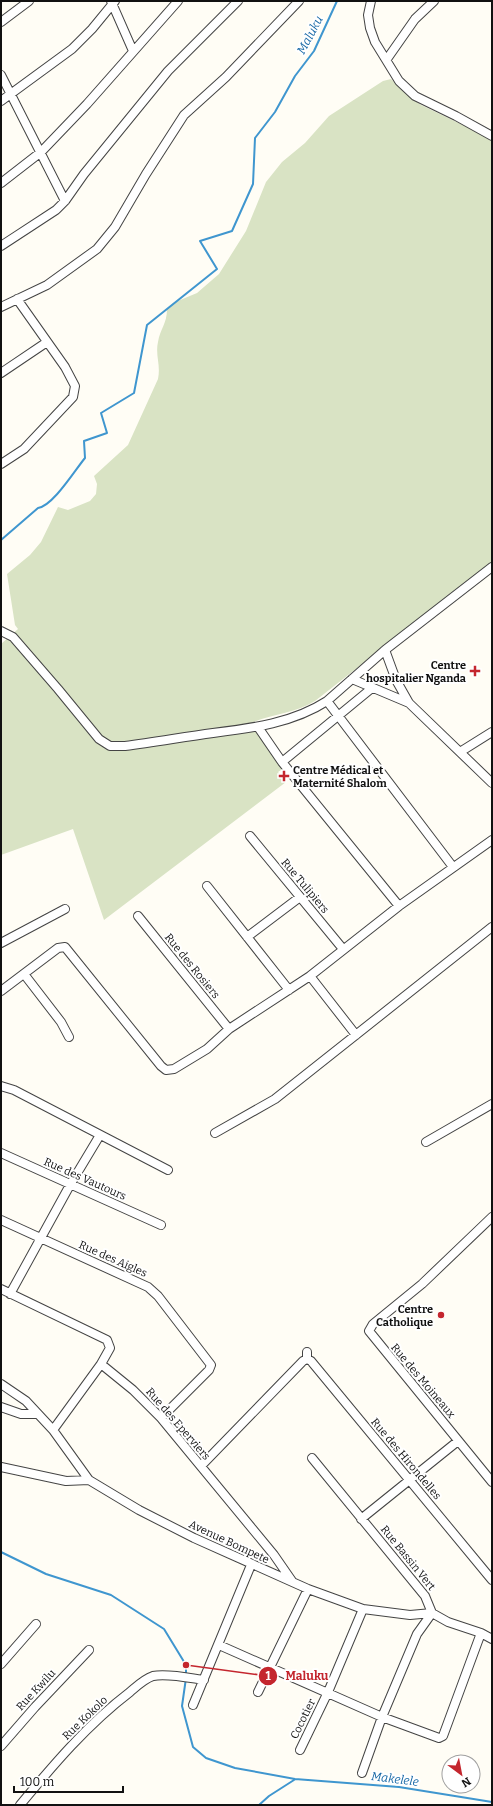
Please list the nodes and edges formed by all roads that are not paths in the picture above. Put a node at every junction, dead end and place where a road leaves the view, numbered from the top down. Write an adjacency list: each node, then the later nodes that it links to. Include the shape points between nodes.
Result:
1 (28, 1): 8 (street)
2 (178, 1): 9 (street)
3 (238, 1): 17 (street, via 168,70)
4 (299, 1): 19 (street, via 226,77 184,115 115,227 97,249 47,284)
5 (371, 1): 10 (street, via 368,15 370,28 375,42)
6 (434, 1): 10 (street, via 415,19)
7 (112, 2): 9 (street); 12 (street, via 92,29 72,49)
8 (1, 22)
9 (133, 51): 15 (street)
10 (387, 59): 14 (street, via 399,81 415,96)
11 (1, 75): 12 (street)
12 (11, 94): 13 (street); 15 (street)
13 (1, 102)
14 (492, 136)
15 (42, 152): 16 (street); 17 (street)
16 (1, 183)
17 (65, 201): 18 (street, via 56,210)
18 (1, 246)
19 (17, 299): 20 (street); 21 (street)
20 (1, 307)
21 (48, 342): 22 (street); 23 (street, via 75,386 73,397 24,449)
22 (1, 374)
23 (1, 464)
24 (492, 567): 26 (street)
25 (1, 631): 32 (street, via 13,637 99,739 110,746)
26 (385, 650): 27 (street); 30 (street, via 396,680)
27 (352, 679): 28 (street); 29 (street)
28 (372, 688): 30 (street); 31 (street)
29 (327, 701): 31 (street); 32 (street, via 296,717)
30 (409, 703): 34 (street)
31 (339, 715): 35 (street); 39 (street)
32 (258, 727): 35 (street)
33 (492, 732): 34 (street)
34 (460, 752): 36 (street)
35 (282, 762): 42 (street)
36 (492, 783)
37 (250, 836): 41 (street, Rue Tulipiers)
38 (492, 840): 39 (street)
39 (453, 867): 42 (street)
40 (207, 886): 46 (street)
41 (300, 897): 46 (street); 48 (street, Rue Tulipiers)
42 (399, 906): 48 (street)
43 (65, 908): 47 (street)
44 (138, 916): 53 (street, Rue des Rosiers)
45 (492, 927): 54 (street)
46 (247, 937): 51 (street)
47 (1, 943)
48 (343, 949): 50 (street)
49 (24, 974): 52 (street); 53 (street, via 58,948 65,948 166,1070 174,1069 207,1049); 55 (street, via 61,1022)
50 (310, 976): 51 (street); 54 (street)
51 (289, 990): 53 (street)
52 (1, 991)
53 (229, 1029)
54 (356, 1036): 58 (street, via 275,1099)
55 (69, 1037)
56 (1, 1086): 59 (street, via 14,1090)
57 (492, 1104): 60 (street)
58 (215, 1133)
59 (100, 1135): 62 (street); 63 (street)
60 (426, 1142)
61 (1, 1152): 63 (street, Rue des Vautours)
62 (168, 1170)
63 (70, 1185): 66 (street, Rue des Vautours); 67 (street)
64 (492, 1217): 76 (street, Rue des Moineaux, via 422,1284 373,1324 369,1331)
65 (1, 1220): 67 (street, Rue des Aigles)
66 (161, 1225)
67 (40, 1239): 69 (street); 74 (street, Rue des Aigles, via 153,1290 210,1363 209,1370)
68 (1, 1289): 69 (street)
69 (10, 1294): 70 (street, via 107,1340 110,1348)
70 (100, 1364): 74 (street, Rue des Eperviers, via 133,1390); 75 (street)
71 (1, 1384): 73 (street, Avenue Bompete, via 21,1396)
72 (1, 1408): 73 (street, via 21,1414)
73 (38, 1414): 75 (street, Avenue Bompete)
74 (161, 1418): 78 (street, Rue des Eperviers)
75 (53, 1430): 80 (street, Avenue Bompete)
76 (458, 1441): 81 (street); 82 (street, Rue des Moineaux)
77 (312, 1458): 83 (street, Rue Bassin Vert)
78 (201, 1466): 81 (street, Rue des Hirondelles, via 307,1356); 86 (street, Rue des Eperviers, via 274,1555)
79 (1, 1467): 80 (street, via 66,1481)
80 (89, 1480): 84 (street, Avenue Bompete, via 139,1510)
81 (409, 1480): 83 (street); 85 (street, Rue des Hirondelles)
82 (492, 1482)
83 (361, 1519): 89 (street, Rue Bassin Vert, via 425,1596)
84 (251, 1565): 86 (street, Avenue Bompete); 93 (street)
85 (492, 1580)
86 (292, 1581): 87 (street, Avenue Bompete)
87 (308, 1589): 88 (street, Avenue Bompete); 96 (street)
88 (363, 1609): 89 (street, Avenue Bompete, via 410,1616); 99 (street, Cocotier)
89 (432, 1613): 91 (street, via 448,1622); 101 (street, via 417,1634)
90 (36, 1624): 95 (street)
91 (481, 1633): 92 (street); 101 (street, via 443,1736 436,1738)
92 (492, 1639)
93 (219, 1645): 96 (street); 97 (street)
94 (89, 1650): 102 (street, Rue Kwilu)
95 (1, 1664)
96 (272, 1667): 98 (street); 99 (street)
97 (204, 1680): 100 (street); 105 (street, Rue Kokolo, via 154,1676 145,1680 100,1716 51,1767)
98 (258, 1692)
99 (328, 1692): 101 (street); 103 (street, Cocotier)
100 (193, 1705)
101 (382, 1717): 104 (street)
102 (1, 1746)
103 (300, 1750)
104 (362, 1773)
105 (20, 1805)

